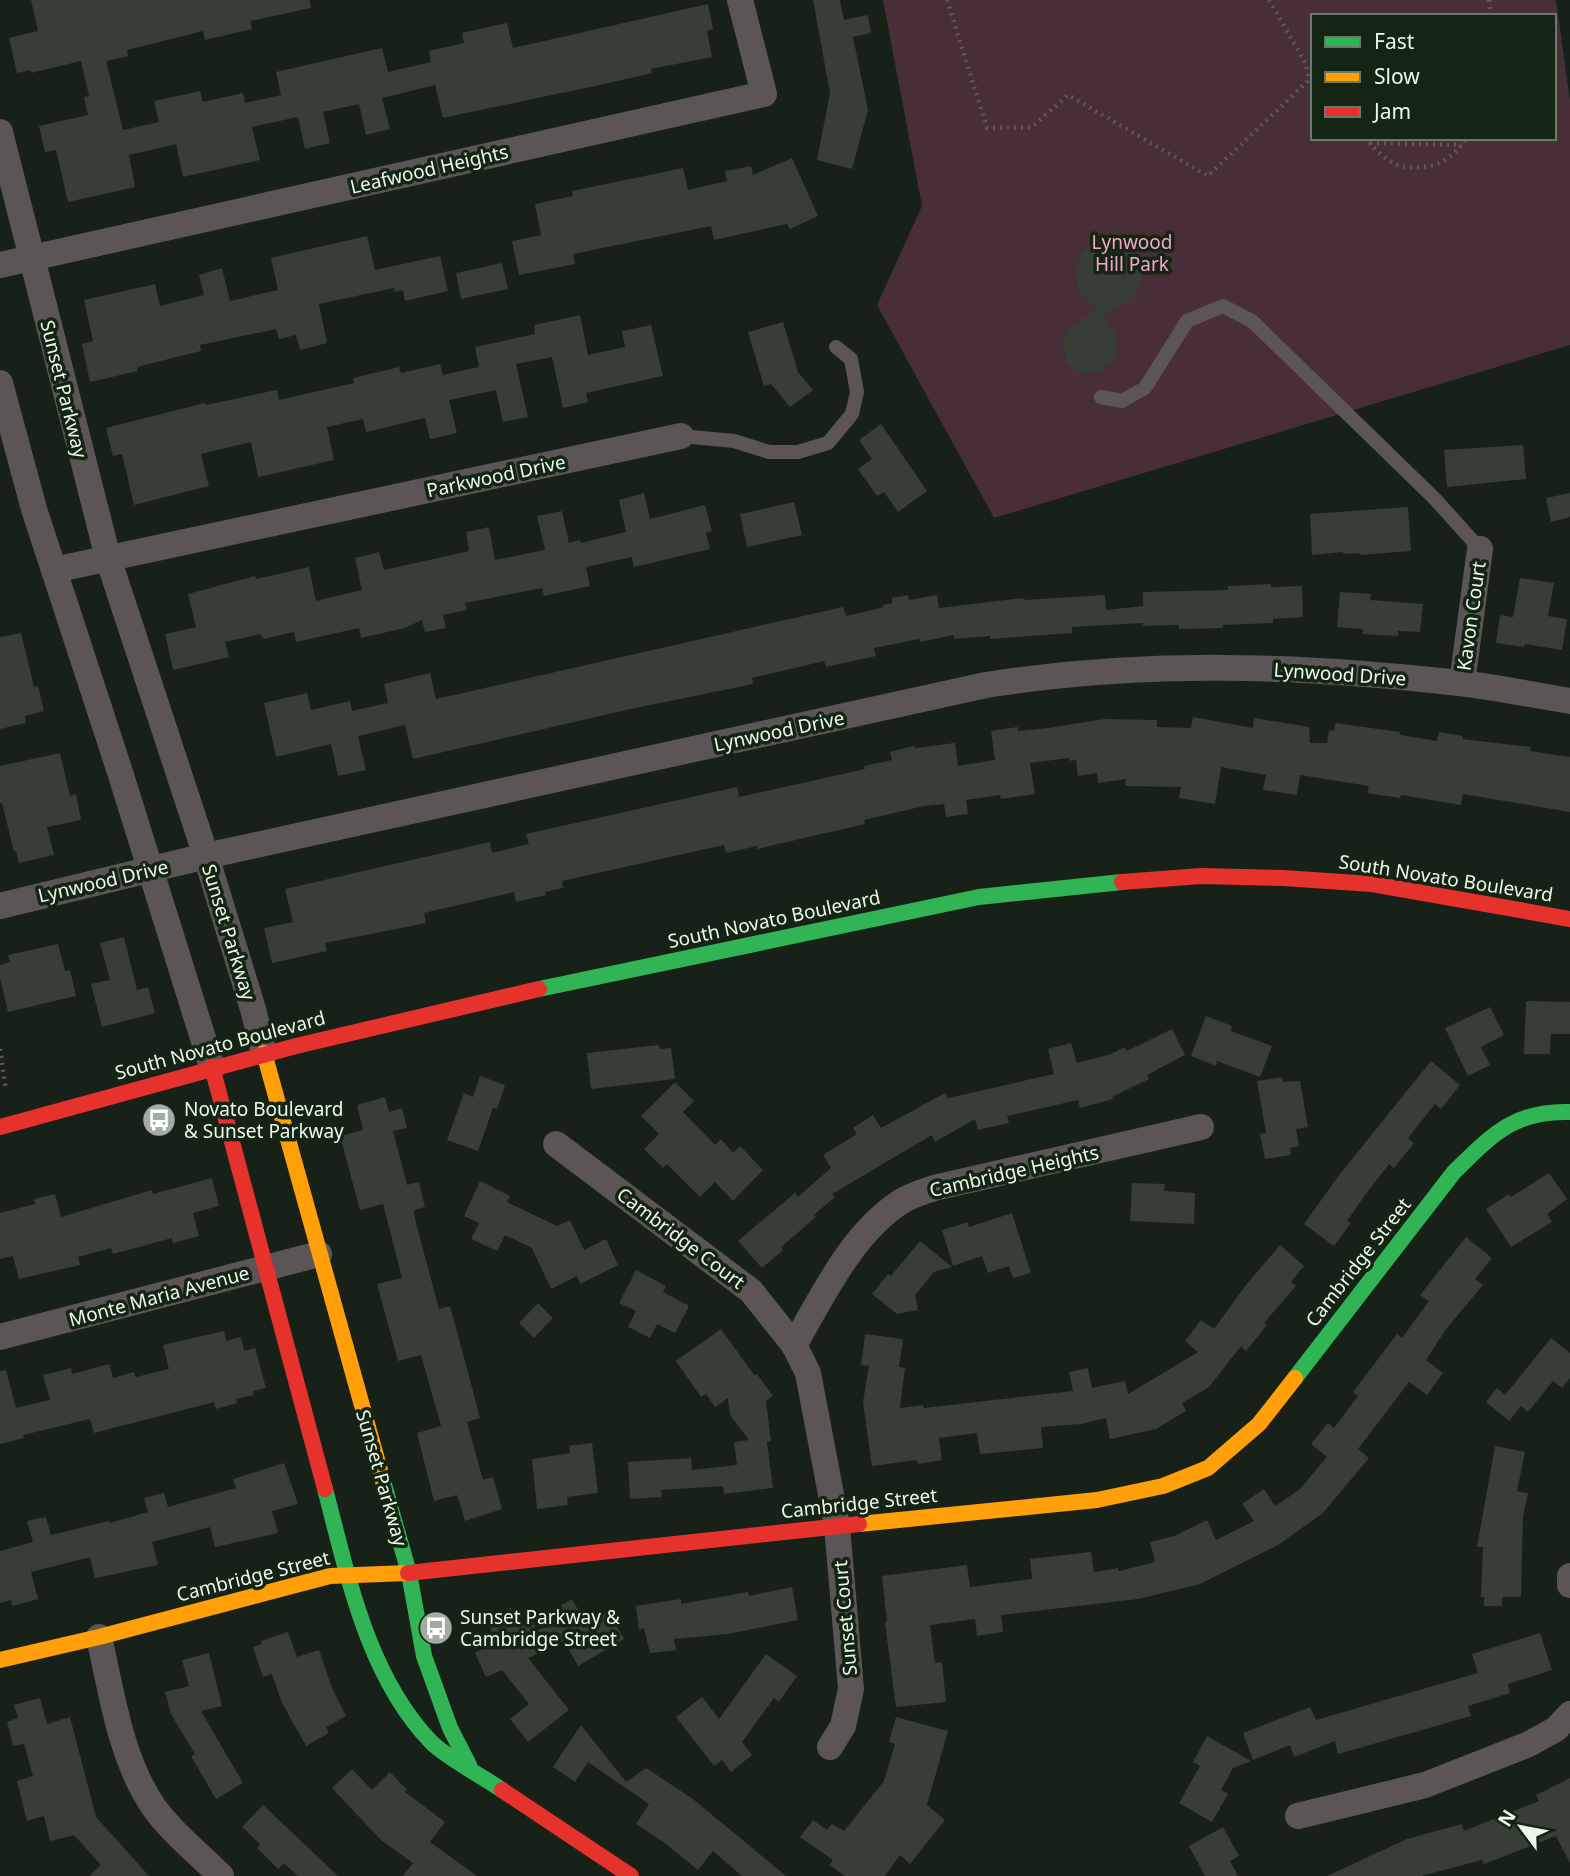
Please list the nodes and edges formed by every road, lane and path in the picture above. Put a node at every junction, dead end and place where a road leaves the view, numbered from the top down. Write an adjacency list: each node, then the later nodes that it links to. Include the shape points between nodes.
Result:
1 (740, 0): 11 (street, Leafwood Heights, via 764,94)
2 (947, 0): 4 (path, via 987,128 1032,127 1068,95 1208,176)
3 (1269, 0): 4 (path, via 1306,64)
4 (1309, 80): 5 (path)
5 (1311, 83)
6 (0, 132): 11 (street, Sunset Parkway)
7 (1366, 140): 9 (path)
8 (1466, 140): 10 (path)
9 (1369, 143): 10 (path); 10 (path, via 1400,166 1423,167 1443,163)
10 (1462, 145)
11 (31, 258): 12 (street, Leafwood Heights); 18 (street, Sunset Parkway)
12 (0, 265)
13 (836, 347): 16 (lane, Parkwood Drive, via 851,359 857,392 852,414 828,443 798,452 769,452 734,441)
14 (0, 383): 19 (street, Sunset Parkway)
15 (1101, 397): 17 (lane, via 1122,401 1145,388 1187,321 1223,306 1252,321 1435,499)
16 (681, 436): 18 (street, Parkwood Drive)
17 (1480, 549): 20 (street, Kavon Court)
18 (107, 558): 19 (street, Parkwood Drive); 22 (street, Sunset Parkway)
19 (54, 570): 23 (street, Sunset Parkway)
20 (1462, 683): 21 (street, Lynwood Drive); 22 (street, Lynwood Drive, via 1308,669 1209,667 1056,674 986,685)
21 (1570, 702)
22 (206, 856): 23 (street, Lynwood Drive); 27 (street, Sunset Parkway)
23 (151, 870): 24 (street, Lynwood Drive); 28 (street, Sunset Parkway)
24 (0, 906)
25 (1570, 919): 27 (main road, South Novato Boulevard, via 1372,884 1201,876 1091,884 979,897 557,985)
26 (0, 1049): 29 (path)
27 (264, 1054): 28 (main road, South Novato Boulevard); 34 (main road, Sunset Parkway)
28 (212, 1067): 31 (main road, South Novato Boulevard); 35 (main road, Sunset Parkway)
29 (6, 1090)
30 (1570, 1112): 38 (main road, Cambridge Street, via 1524,1116 1491,1137 1454,1172 1259,1424 1208,1468 1163,1486 1097,1500)
31 (0, 1127)
32 (1201, 1127): 37 (street, Cambridge Heights, via 934,1188 900,1202 868,1229 846,1258)
33 (556, 1144): 37 (street, Cambridge Court, via 751,1292)
34 (319, 1254): 35 (street, Monte Maria Avenue); 39 (main road, Sunset Parkway)
35 (267, 1268): 36 (street, Monte Maria Avenue); 40 (main road, Sunset Parkway)
36 (0, 1338)
37 (794, 1345): 38 (street, via 808,1373)
38 (837, 1526): 39 (main road, Cambridge Street); 46 (street, Sunset Court, via 851,1689 843,1726)
39 (409, 1573): 40 (main road, Cambridge Street); 47 (main road, Sunset Parkway, via 424,1657)
40 (348, 1575): 43 (main road, Cambridge Street); 47 (main road, Sunset Parkway, via 367,1633 399,1703 433,1744)
41 (1570, 1576): 42 (street)
42 (1570, 1585)
43 (99, 1637): 44 (main road, Cambridge Street); 49 (street, via 126,1752 153,1806)
44 (0, 1660)
45 (1570, 1714): 48 (street, via 1556,1729 1530,1744 1425,1785)
46 (830, 1747)
47 (471, 1770): 50 (main road, Sunset Parkway)
48 (1298, 1816)
49 (221, 1876)
50 (631, 1876)

